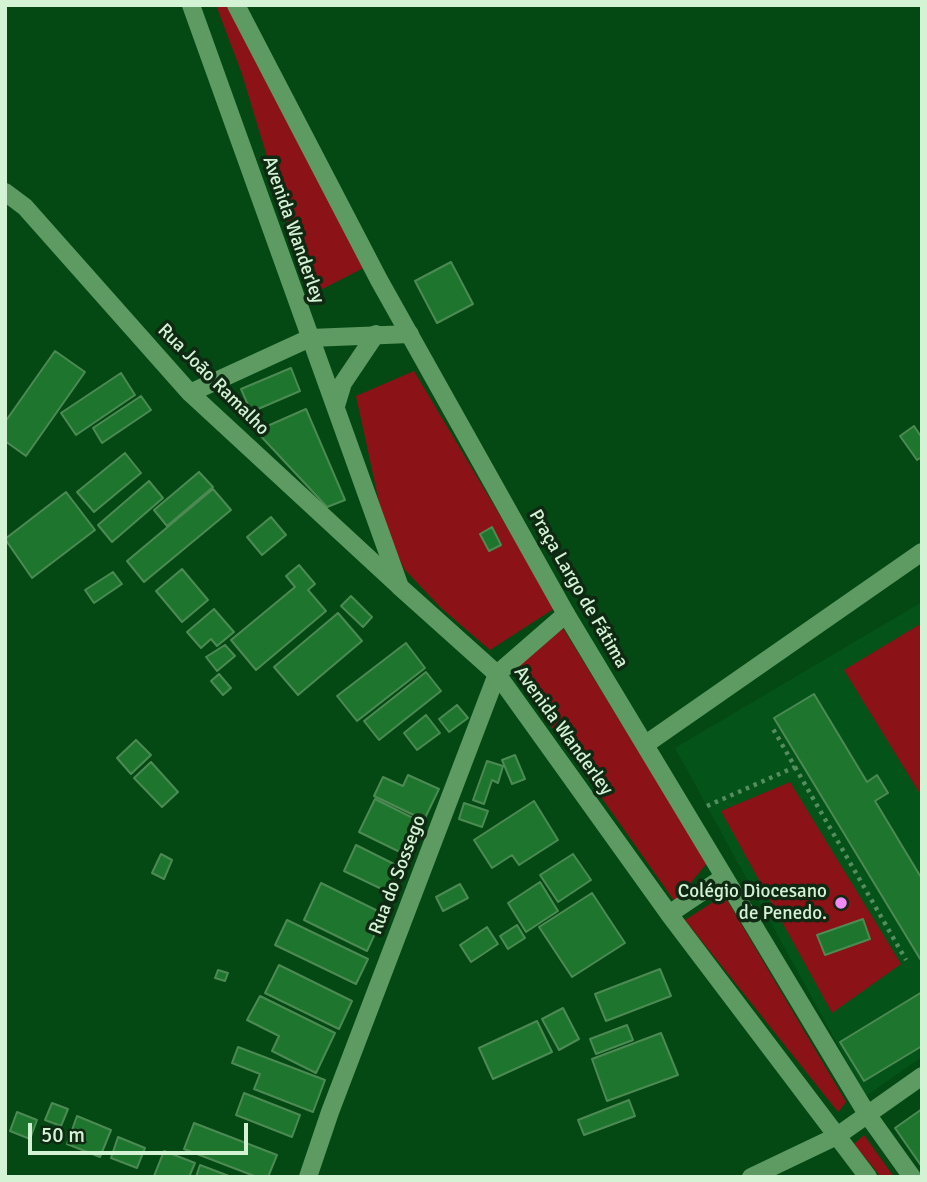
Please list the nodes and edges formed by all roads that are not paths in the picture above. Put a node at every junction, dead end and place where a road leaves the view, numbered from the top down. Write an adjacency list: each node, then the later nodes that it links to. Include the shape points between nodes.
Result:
1 (191, 5): 6 (main road, Avenida Wanderley)
2 (236, 5): 5 (main road, Praça Largo de Fátima)
3 (5, 192): 7 (main road, Rua João Ramalho, via 24,207)
4 (376, 334): 5 (main road); 6 (main road); 8 (main road, via 343,383)
5 (410, 334): 11 (main road, Praça Largo de Fátima)
6 (310, 338): 7 (main road); 8 (main road, Avenida Wanderley)
7 (190, 393): 10 (main road, Rua João Ramalho)
8 (336, 406): 10 (main road, Avenida Wanderley)
9 (922, 552): 13 (main road)
10 (400, 587): 12 (main road, Avenida Wanderley)
11 (566, 614): 12 (main road, Rua do Sossego); 13 (main road, Praça Largo de Fátima)
12 (497, 674): 15 (main road, Avenida Wanderley); 19 (main road, Rua do Sossego)
13 (646, 744): 14 (main road, Praça Largo de Fátima)
14 (724, 877): 15 (main road); 17 (main road, Praça Largo de Fátima)
15 (669, 914): 18 (main road, Avenida Wanderley)
16 (922, 1076): 17 (main road)
17 (867, 1114): 18 (main road); 22 (main road, Praça Largo de Fátima)
18 (837, 1136): 20 (main road); 21 (main road, Avenida Wanderley)
19 (308, 1177)
20 (751, 1177)
21 (868, 1177)
22 (912, 1177)

